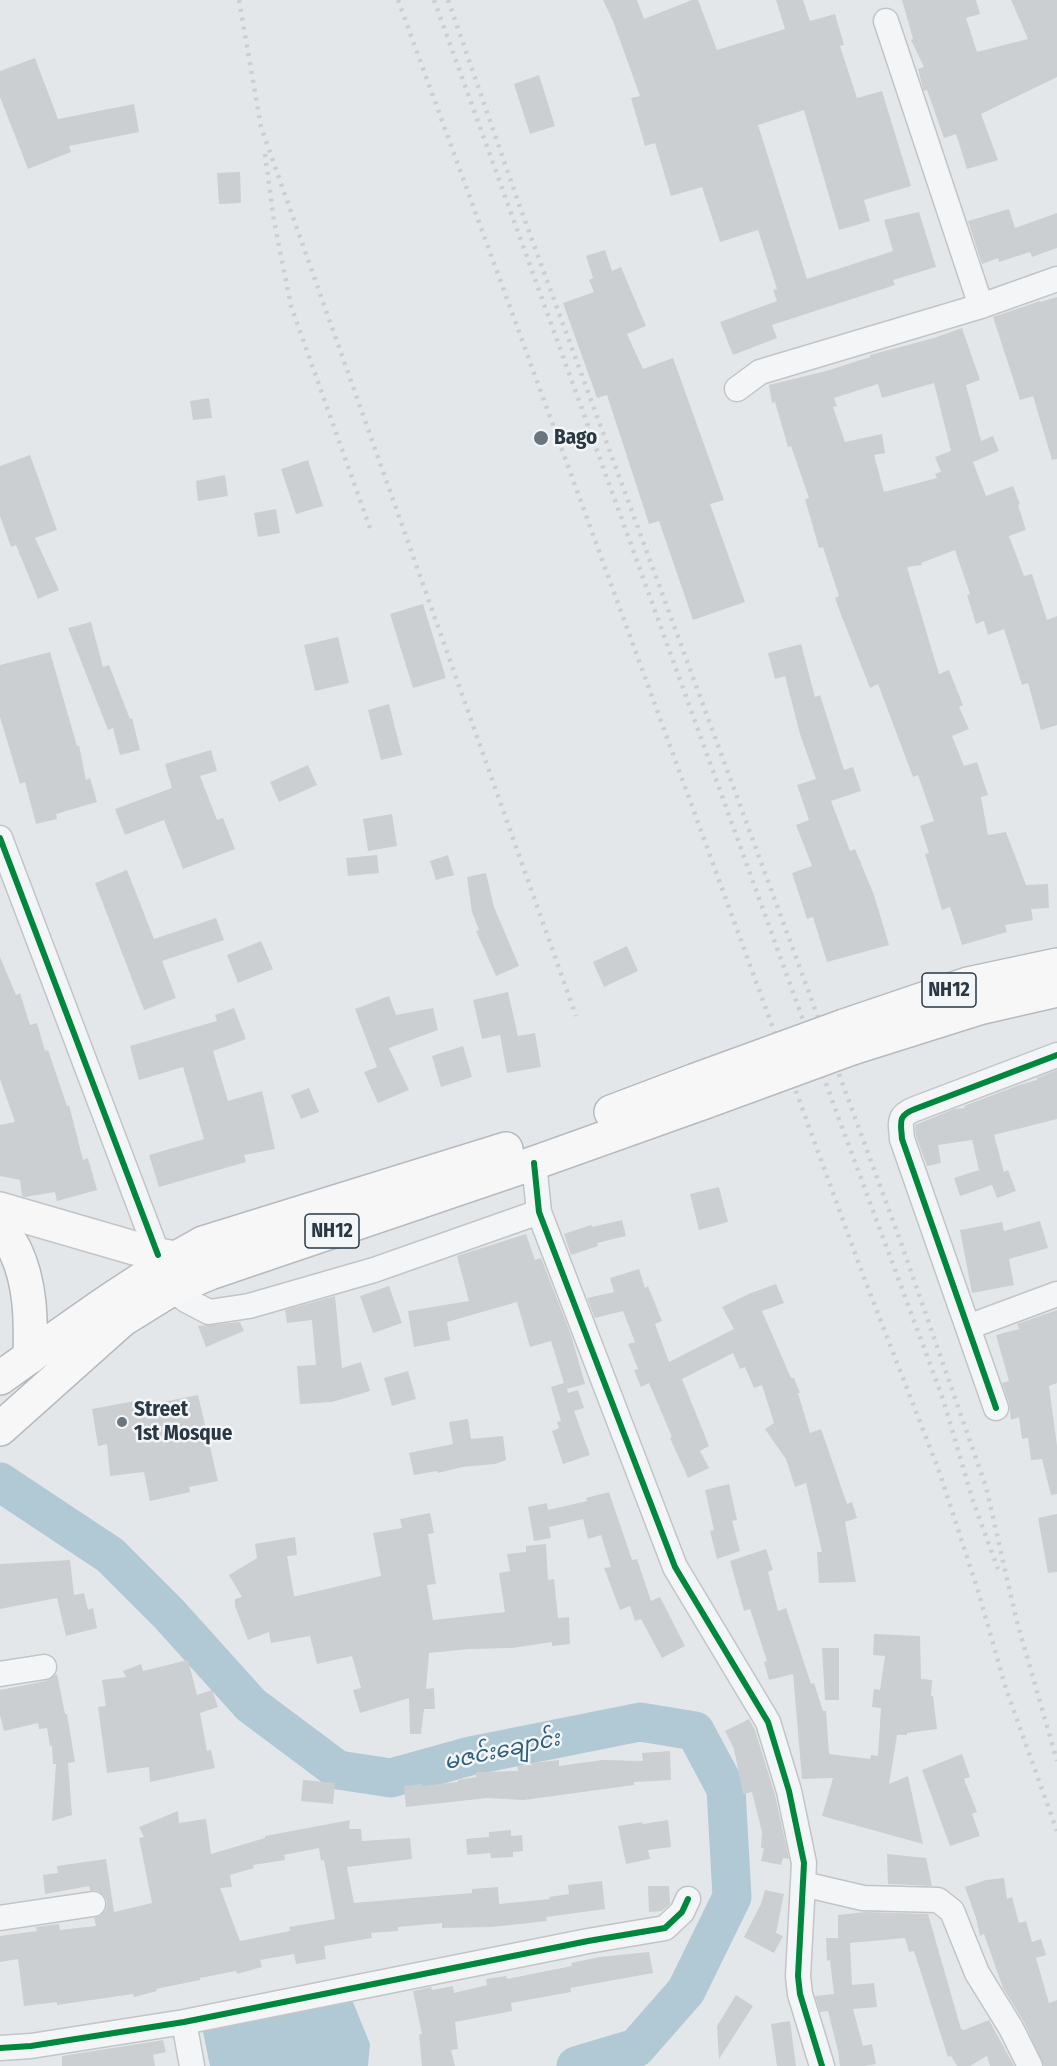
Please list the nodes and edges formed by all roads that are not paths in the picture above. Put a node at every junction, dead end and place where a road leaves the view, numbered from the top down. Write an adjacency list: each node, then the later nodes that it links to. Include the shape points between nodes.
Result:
1 (886, 21): 3 (street)
2 (1057, 279): 3 (street)
3 (981, 306): 4 (street, via 760,372)
4 (737, 389)
5 (0, 838): 15 (street)
6 (1057, 965): 8 (main road, NH12, via 968,984)
7 (1057, 990): 8 (main road, NH12)
8 (848, 1037): 10 (main road, NH12, bridge)
9 (1057, 1055): 17 (street, via 905,1113 900,1120 902,1139)
10 (698, 1092): 11 (main road, NH12); 15 (main road, NH12, via 203,1243)
11 (534, 1163): 13 (street); 15 (main road, NH12, via 210,1273)
12 (0, 1209): 15 (main road)
13 (539, 1212): 15 (street, via 374,1270 249,1306 209,1312 186,1300); 24 (street, via 675,1566 768,1722 789,1791 804,1863)
14 (0, 1226): 18 (main road, via 16,1251 27,1284)
15 (164, 1269): 18 (main road, NH12, via 108,1300); 21 (main road, NH12, via 122,1320)
16 (1057, 1294): 17 (street)
17 (968, 1327): 20 (street)
18 (30, 1357): 19 (main road, NH12)
19 (0, 1378)
20 (996, 1408)
21 (0, 1429)
22 (44, 1667): 23 (street)
23 (0, 1674)
24 (803, 1884): 32 (street, via 798,1976); 33 (street, via 863,1898 938,1900 952,1911 977,1973)
25 (688, 1899): 28 (street, via 682,1912 665,1928)
26 (93, 1904): 27 (street)
27 (0, 1918)
28 (184, 2022): 30 (street); 31 (street)
29 (0, 2048): 30 (street)
30 (32, 2056)
31 (192, 2066)
32 (822, 2066)
33 (1030, 2066)

